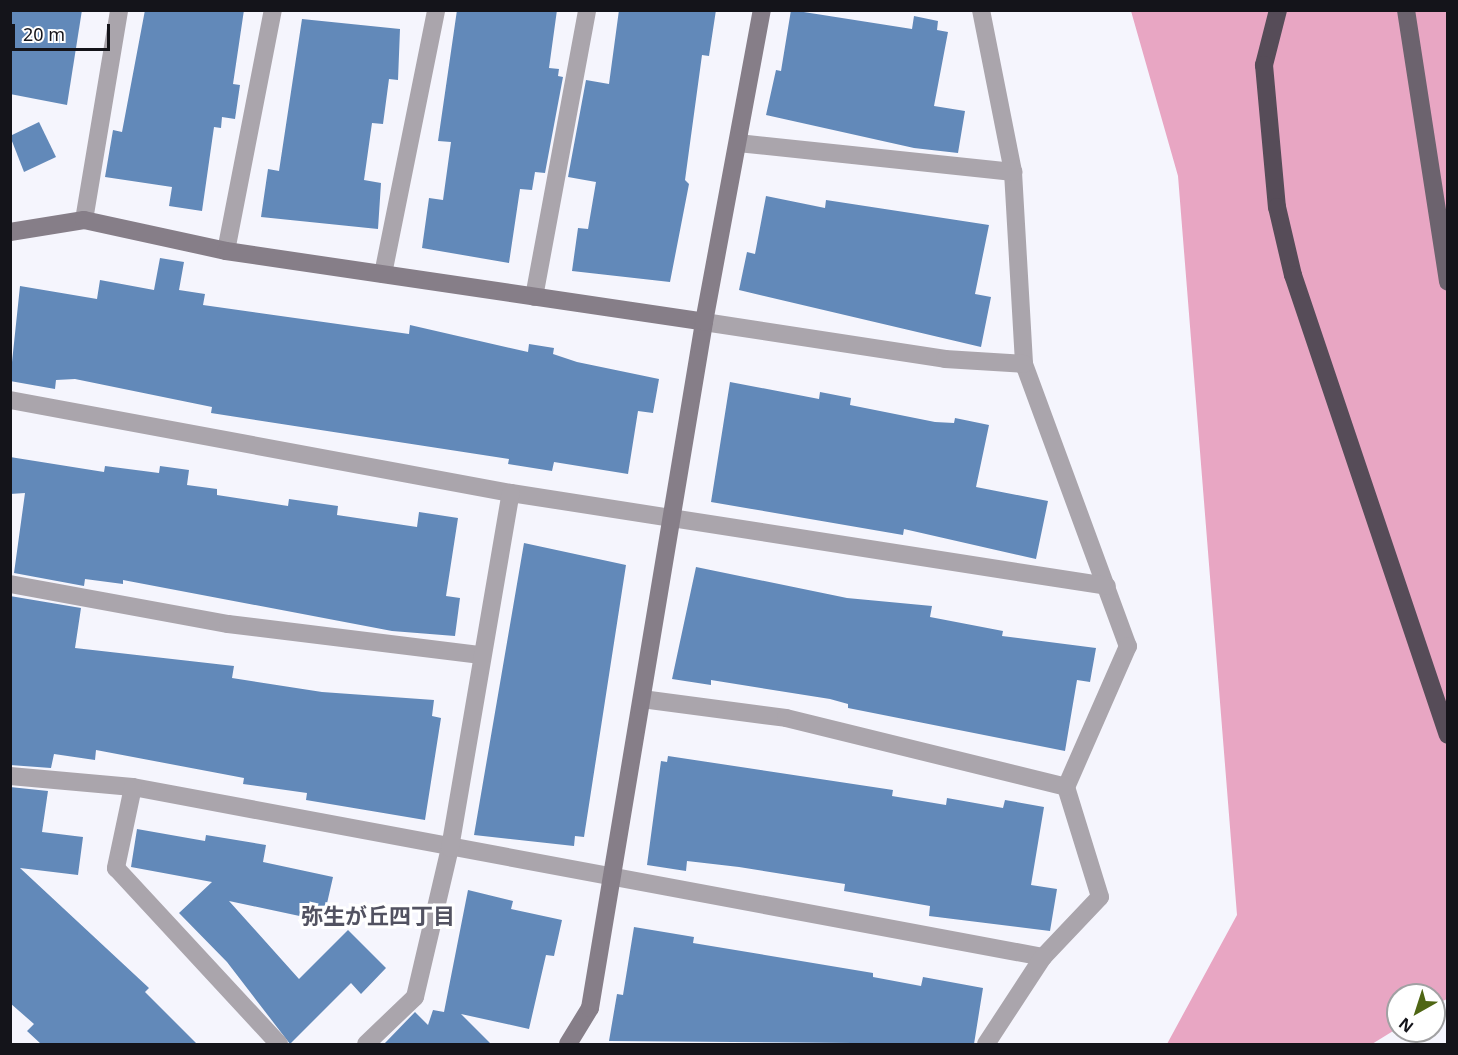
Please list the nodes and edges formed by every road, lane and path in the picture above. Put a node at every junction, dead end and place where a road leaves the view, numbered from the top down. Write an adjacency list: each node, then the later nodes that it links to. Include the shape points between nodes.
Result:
1 (119, 10): 11 (street)
2 (273, 10): 13 (street)
3 (435, 10): 14 (street)
4 (588, 10): 16 (street)
5 (762, 10): 9 (street)
6 (981, 10): 10 (street)
7 (1278, 10): 26 (highway, via 1264,65 1282,230 1293,275)
8 (1406, 10): 15 (main road, via 1412,70)
9 (738, 142): 10 (street); 17 (street)
10 (1013, 172): 18 (street)
11 (84, 220): 12 (street); 13 (street)
12 (10, 232)
13 (226, 251): 14 (street)
14 (383, 274): 16 (street)
15 (1448, 282)
16 (534, 297): 17 (street)
17 (704, 322): 18 (street, via 945,359); 21 (street)
18 (1024, 364): 23 (street)
19 (10, 400): 20 (street)
20 (512, 493): 21 (street); 24 (street)
21 (673, 518): 23 (street); 25 (street)
22 (10, 584): 24 (street, via 228,624)
23 (1107, 586): 29 (street, via 1128,646)
24 (481, 655): 30 (street)
25 (642, 699): 29 (street, via 786,718); 31 (street)
26 (1448, 735)
27 (10, 776): 28 (street)
28 (133, 787): 30 (street); 33 (street, via 116,868)
29 (1066, 787): 32 (street, via 1100,897)
30 (450, 848): 31 (street); 34 (street, via 416,997)
31 (614, 879): 32 (street); 35 (street, via 590,1008)
32 (1042, 957): 36 (street)
33 (279, 1044)
34 (366, 1044)
35 (568, 1044)
36 (986, 1044)

